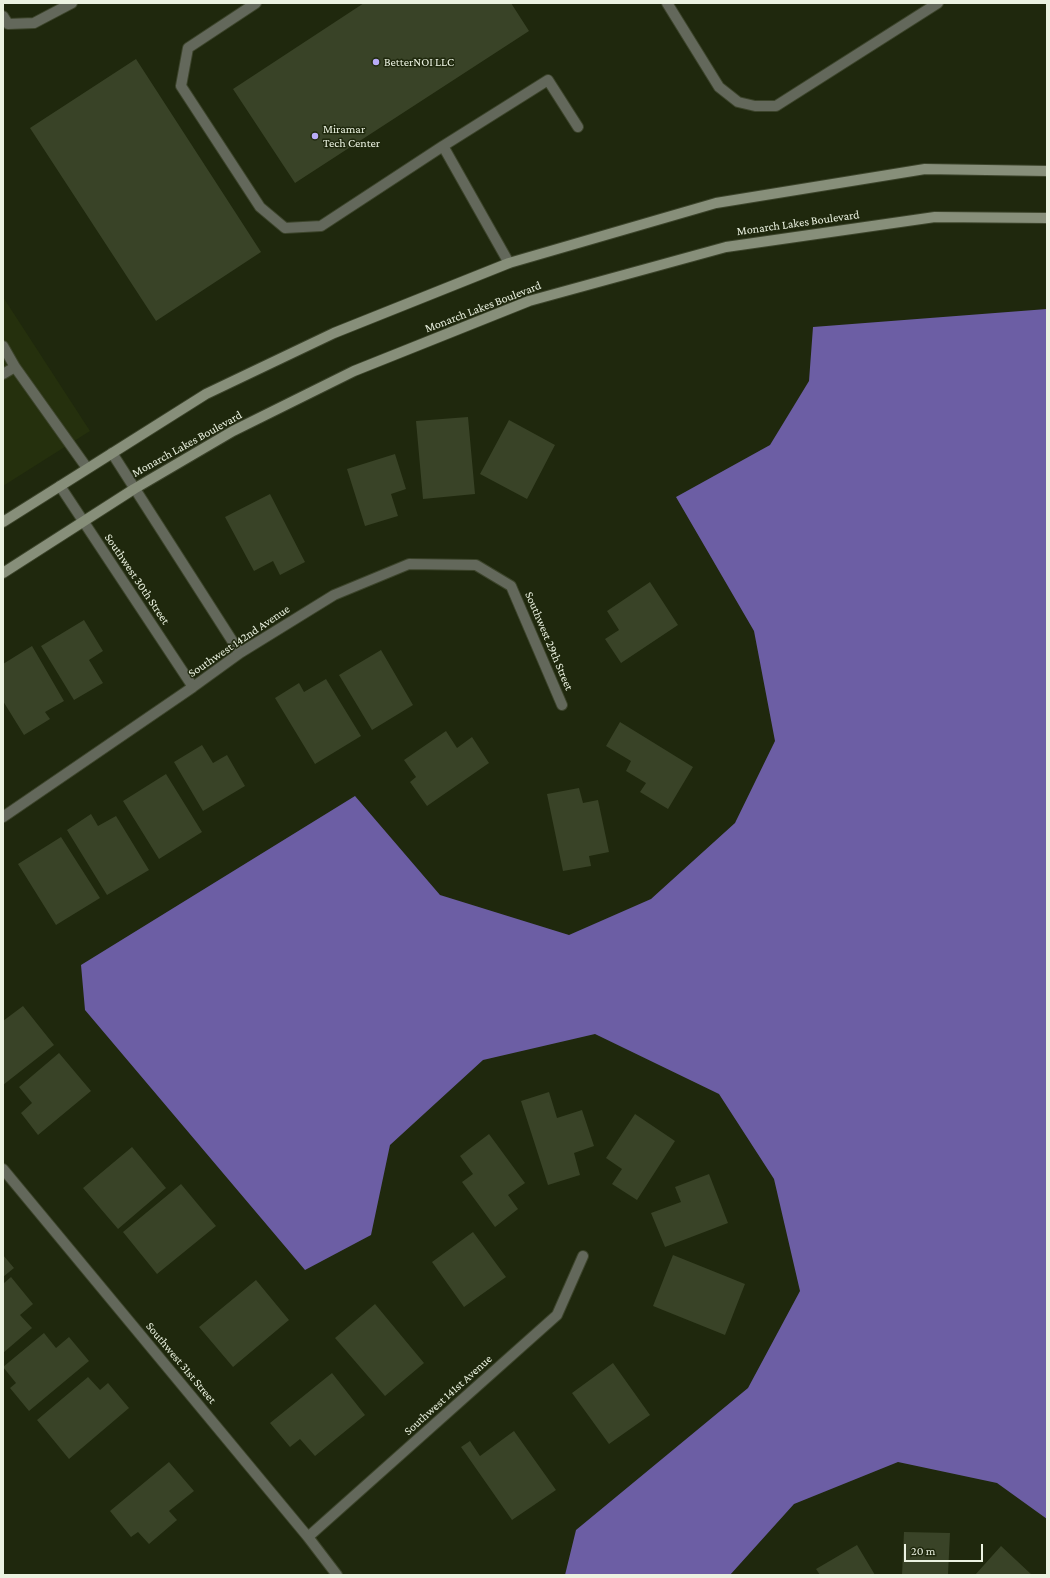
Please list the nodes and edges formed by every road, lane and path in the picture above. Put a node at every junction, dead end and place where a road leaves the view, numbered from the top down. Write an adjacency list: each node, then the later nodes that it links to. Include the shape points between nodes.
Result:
1 (72, 3): 5 (street, via 34,23 8,24)
2 (256, 3): 7 (street, via 188,48 181,86 260,207 284,228 321,226)
3 (667, 3): 4 (street, via 719,87 738,102 755,106 776,106)
4 (938, 3)
5 (3, 16)
6 (578, 127): 7 (street, via 548,80)
7 (443, 146): 10 (street)
8 (1047, 171): 10 (street, via 925,169 716,203)
9 (1047, 218): 17 (street, Monarch Lakes Boulevard, via 935,217 726,247 529,302 354,371 233,432)
10 (509, 263): 14 (street, via 334,333 206,394)
11 (3, 346): 12 (street)
12 (15, 367): 13 (street); 15 (street)
13 (3, 374)
14 (112, 454): 15 (street); 17 (street)
15 (88, 468): 16 (street)
16 (60, 486): 18 (street, Southwest 30th Street); 19 (street)
17 (134, 489): 18 (street, Monarch Lakes Boulevard); 22 (street)
18 (83, 520): 20 (street, Monarch Lakes Boulevard); 23 (street, Southwest 30th Street)
19 (3, 522)
20 (3, 573)
21 (512, 586): 22 (street, Southwest 142nd Avenue, via 476,565 408,564 334,595); 24 (street, Southwest 29th Street)
22 (240, 653): 23 (street, Southwest 142nd Avenue)
23 (193, 687): 25 (street, Southwest 142nd Avenue)
24 (562, 705)
25 (3, 817)
26 (3, 1169): 28 (street, Southwest 31st Street)
27 (583, 1256): 28 (street, Southwest 141st Avenue, via 557,1315)
28 (308, 1537): 29 (street, Southwest 31st Street)
29 (337, 1575)

